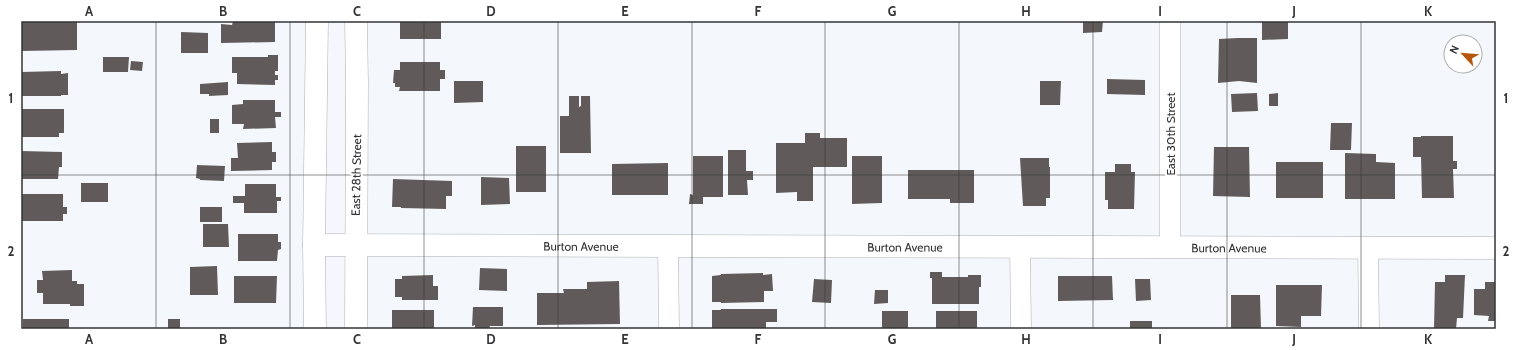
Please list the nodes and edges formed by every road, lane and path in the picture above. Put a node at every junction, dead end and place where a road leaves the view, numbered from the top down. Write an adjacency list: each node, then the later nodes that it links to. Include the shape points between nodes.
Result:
1 (317, 21): 4 (street)
2 (356, 21): 5 (street, East 28th Street)
3 (1170, 21): 7 (street, East 30th Street)
4 (314, 245): 5 (street, Burton Avenue); 11 (street)
5 (355, 245): 6 (street, Burton Avenue); 12 (street, East 28th Street)
6 (668, 246): 8 (street, Burton Avenue); 13 (street)
7 (1170, 246): 8 (street, Burton Avenue); 10 (street, Burton Avenue)
8 (1020, 247): 14 (street)
9 (1496, 247): 10 (street, Burton Avenue)
10 (1368, 248): 15 (street)
11 (315, 329)
12 (356, 329)
13 (669, 329)
14 (1021, 329)
15 (1369, 329)

